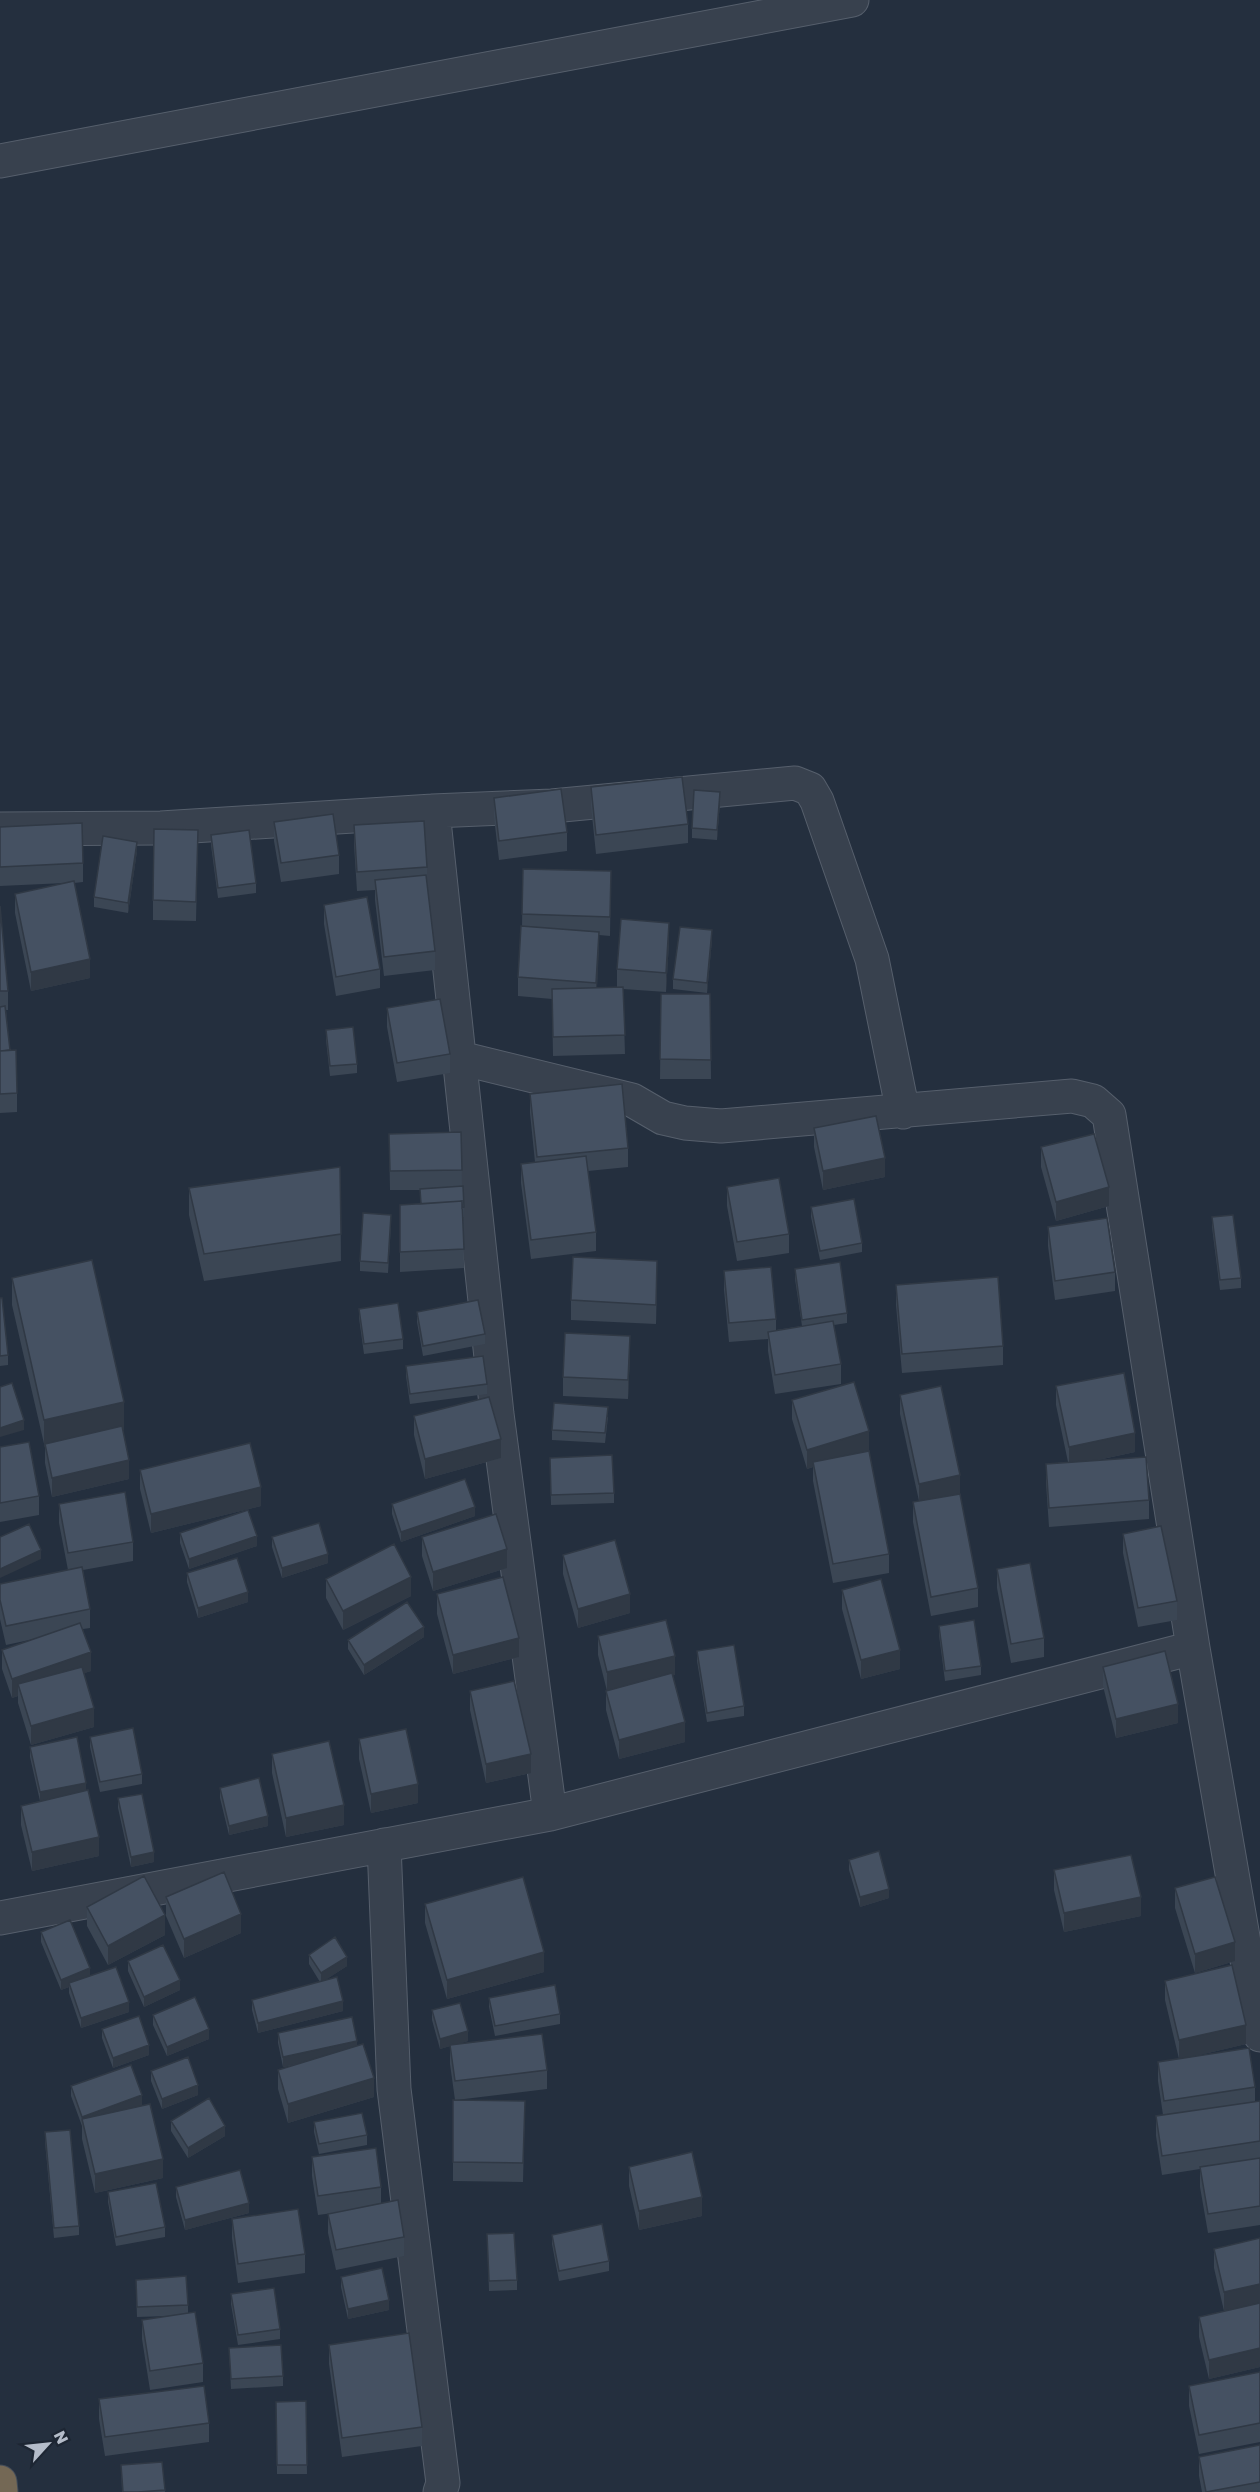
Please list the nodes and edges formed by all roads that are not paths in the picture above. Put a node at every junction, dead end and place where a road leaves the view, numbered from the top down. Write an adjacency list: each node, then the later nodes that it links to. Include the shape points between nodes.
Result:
1 (852, 0): 2 (street)
2 (0, 161)
3 (433, 811): 4 (street, via 161,828); 5 (street); 6 (street, via 552,806 795,783 810,789 872,959)
4 (0, 830)
5 (459, 1058): 6 (street, via 632,1100 663,1118 685,1123 721,1126); 8 (street, via 497,1414)
6 (903, 1112): 7 (street, via 1072,1096 1093,1101 1109,1115)
7 (1193, 1648): 8 (street); 11 (street)
8 (550, 1814): 9 (street)
9 (384, 1845): 10 (street); 15 (street, via 394,2089 443,2483)
10 (0, 1918)
11 (1253, 1952): 12 (street)
12 (1260, 2035)
13 (0, 2482): 14 (highway)
14 (1, 2492)
15 (440, 2492)

